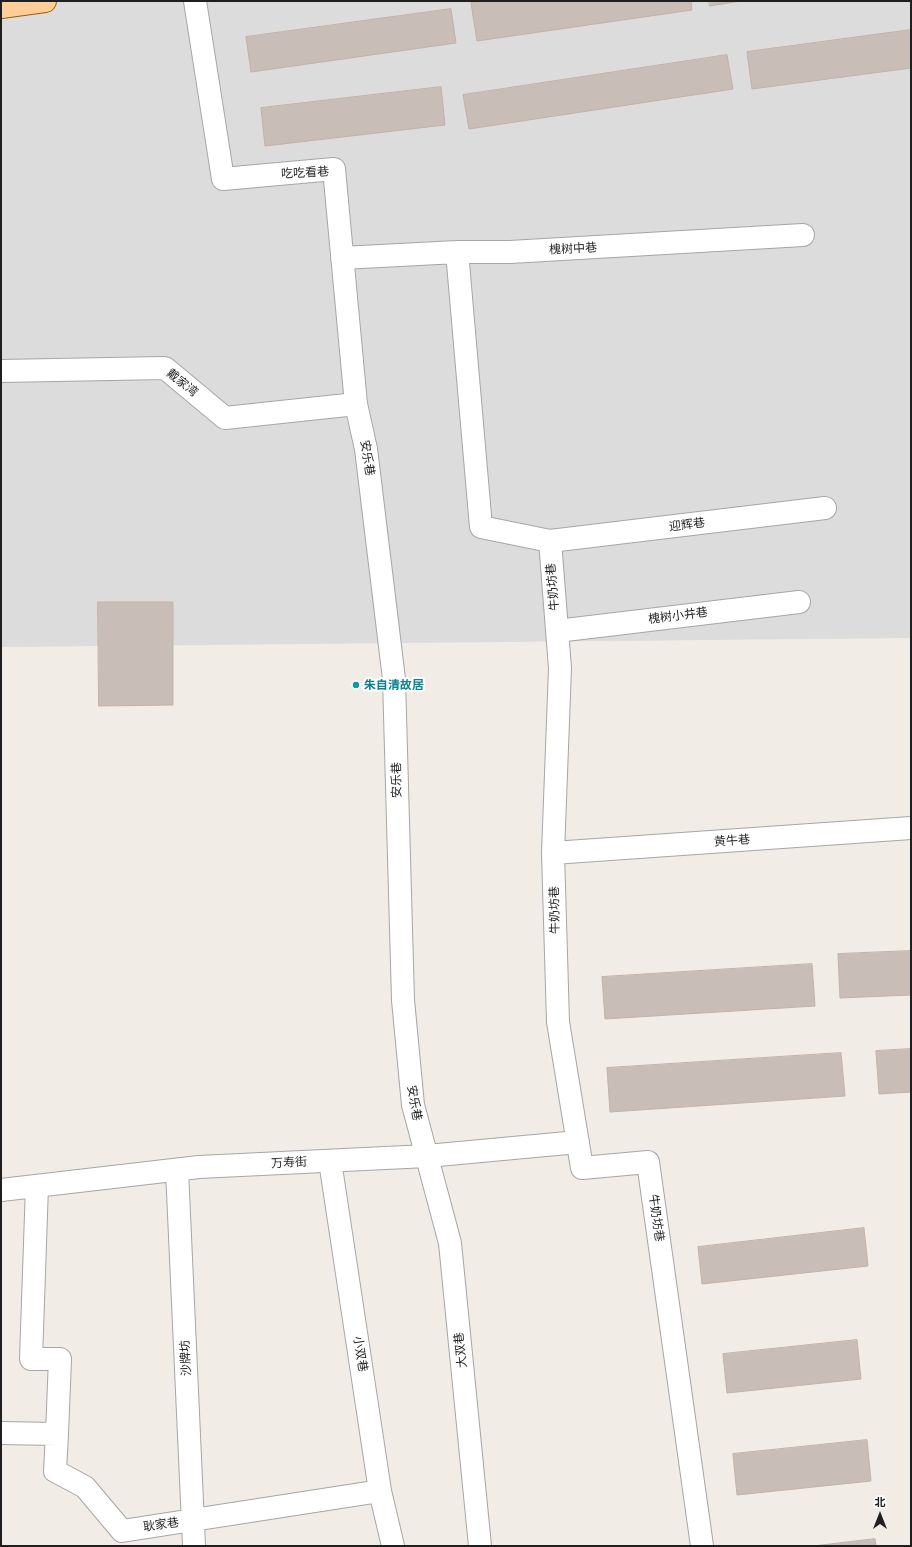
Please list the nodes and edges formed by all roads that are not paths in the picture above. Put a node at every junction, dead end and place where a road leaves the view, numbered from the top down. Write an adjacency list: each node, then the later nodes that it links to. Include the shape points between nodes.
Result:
1 (45, 1): 3 (main road)
2 (195, 1): 6 (lane, 吃吃看巷, via 223,179 334,169)
3 (1, 7)
4 (803, 235): 5 (lane, 槐树中巷, via 510,252)
5 (457, 252): 6 (lane, 槐树中巷); 10 (lane, via 481,526)
6 (342, 258): 8 (lane, 吃吃看巷)
7 (1, 371): 8 (lane, 戴家湾, via 166,368 225,418)
8 (356, 404): 16 (lane, 安乐巷, via 366,449 394,679 402,1000 413,1105)
9 (825, 508): 10 (lane, 迎辉巷)
10 (550, 541): 12 (lane, 牛奶坊巷)
11 (799, 602): 12 (lane, 槐树小井巷)
12 (557, 631): 14 (lane, 牛奶坊巷, via 560,668)
13 (911, 828): 14 (lane, 黄牛巷)
14 (553, 853): 15 (lane, 牛奶坊巷, via 558,1022)
15 (578, 1142): 16 (lane, 万寿街); 28 (lane, 牛奶坊巷, via 582,1168 648,1162)
16 (427, 1156): 17 (lane, 万寿街); 27 (lane, 大双巷, via 450,1243)
17 (330, 1161): 18 (lane, 万寿街); 23 (lane, 小双巷)
18 (177, 1170): 19 (lane, 万寿街); 24 (lane, 沙牌坊)
19 (37, 1186): 20 (lane, 万寿街); 22 (lane, via 31,1359 60,1359)
20 (1, 1190)
21 (1, 1433): 22 (lane)
22 (57, 1434): 24 (lane, 耿家巷, via 55,1471 85,1487 122,1531)
23 (380, 1491): 24 (lane, 耿家巷); 26 (lane, 小双巷)
24 (194, 1520): 25 (lane, 沙牌坊)
25 (194, 1546)
26 (394, 1546)
27 (480, 1546)
28 (702, 1546)

